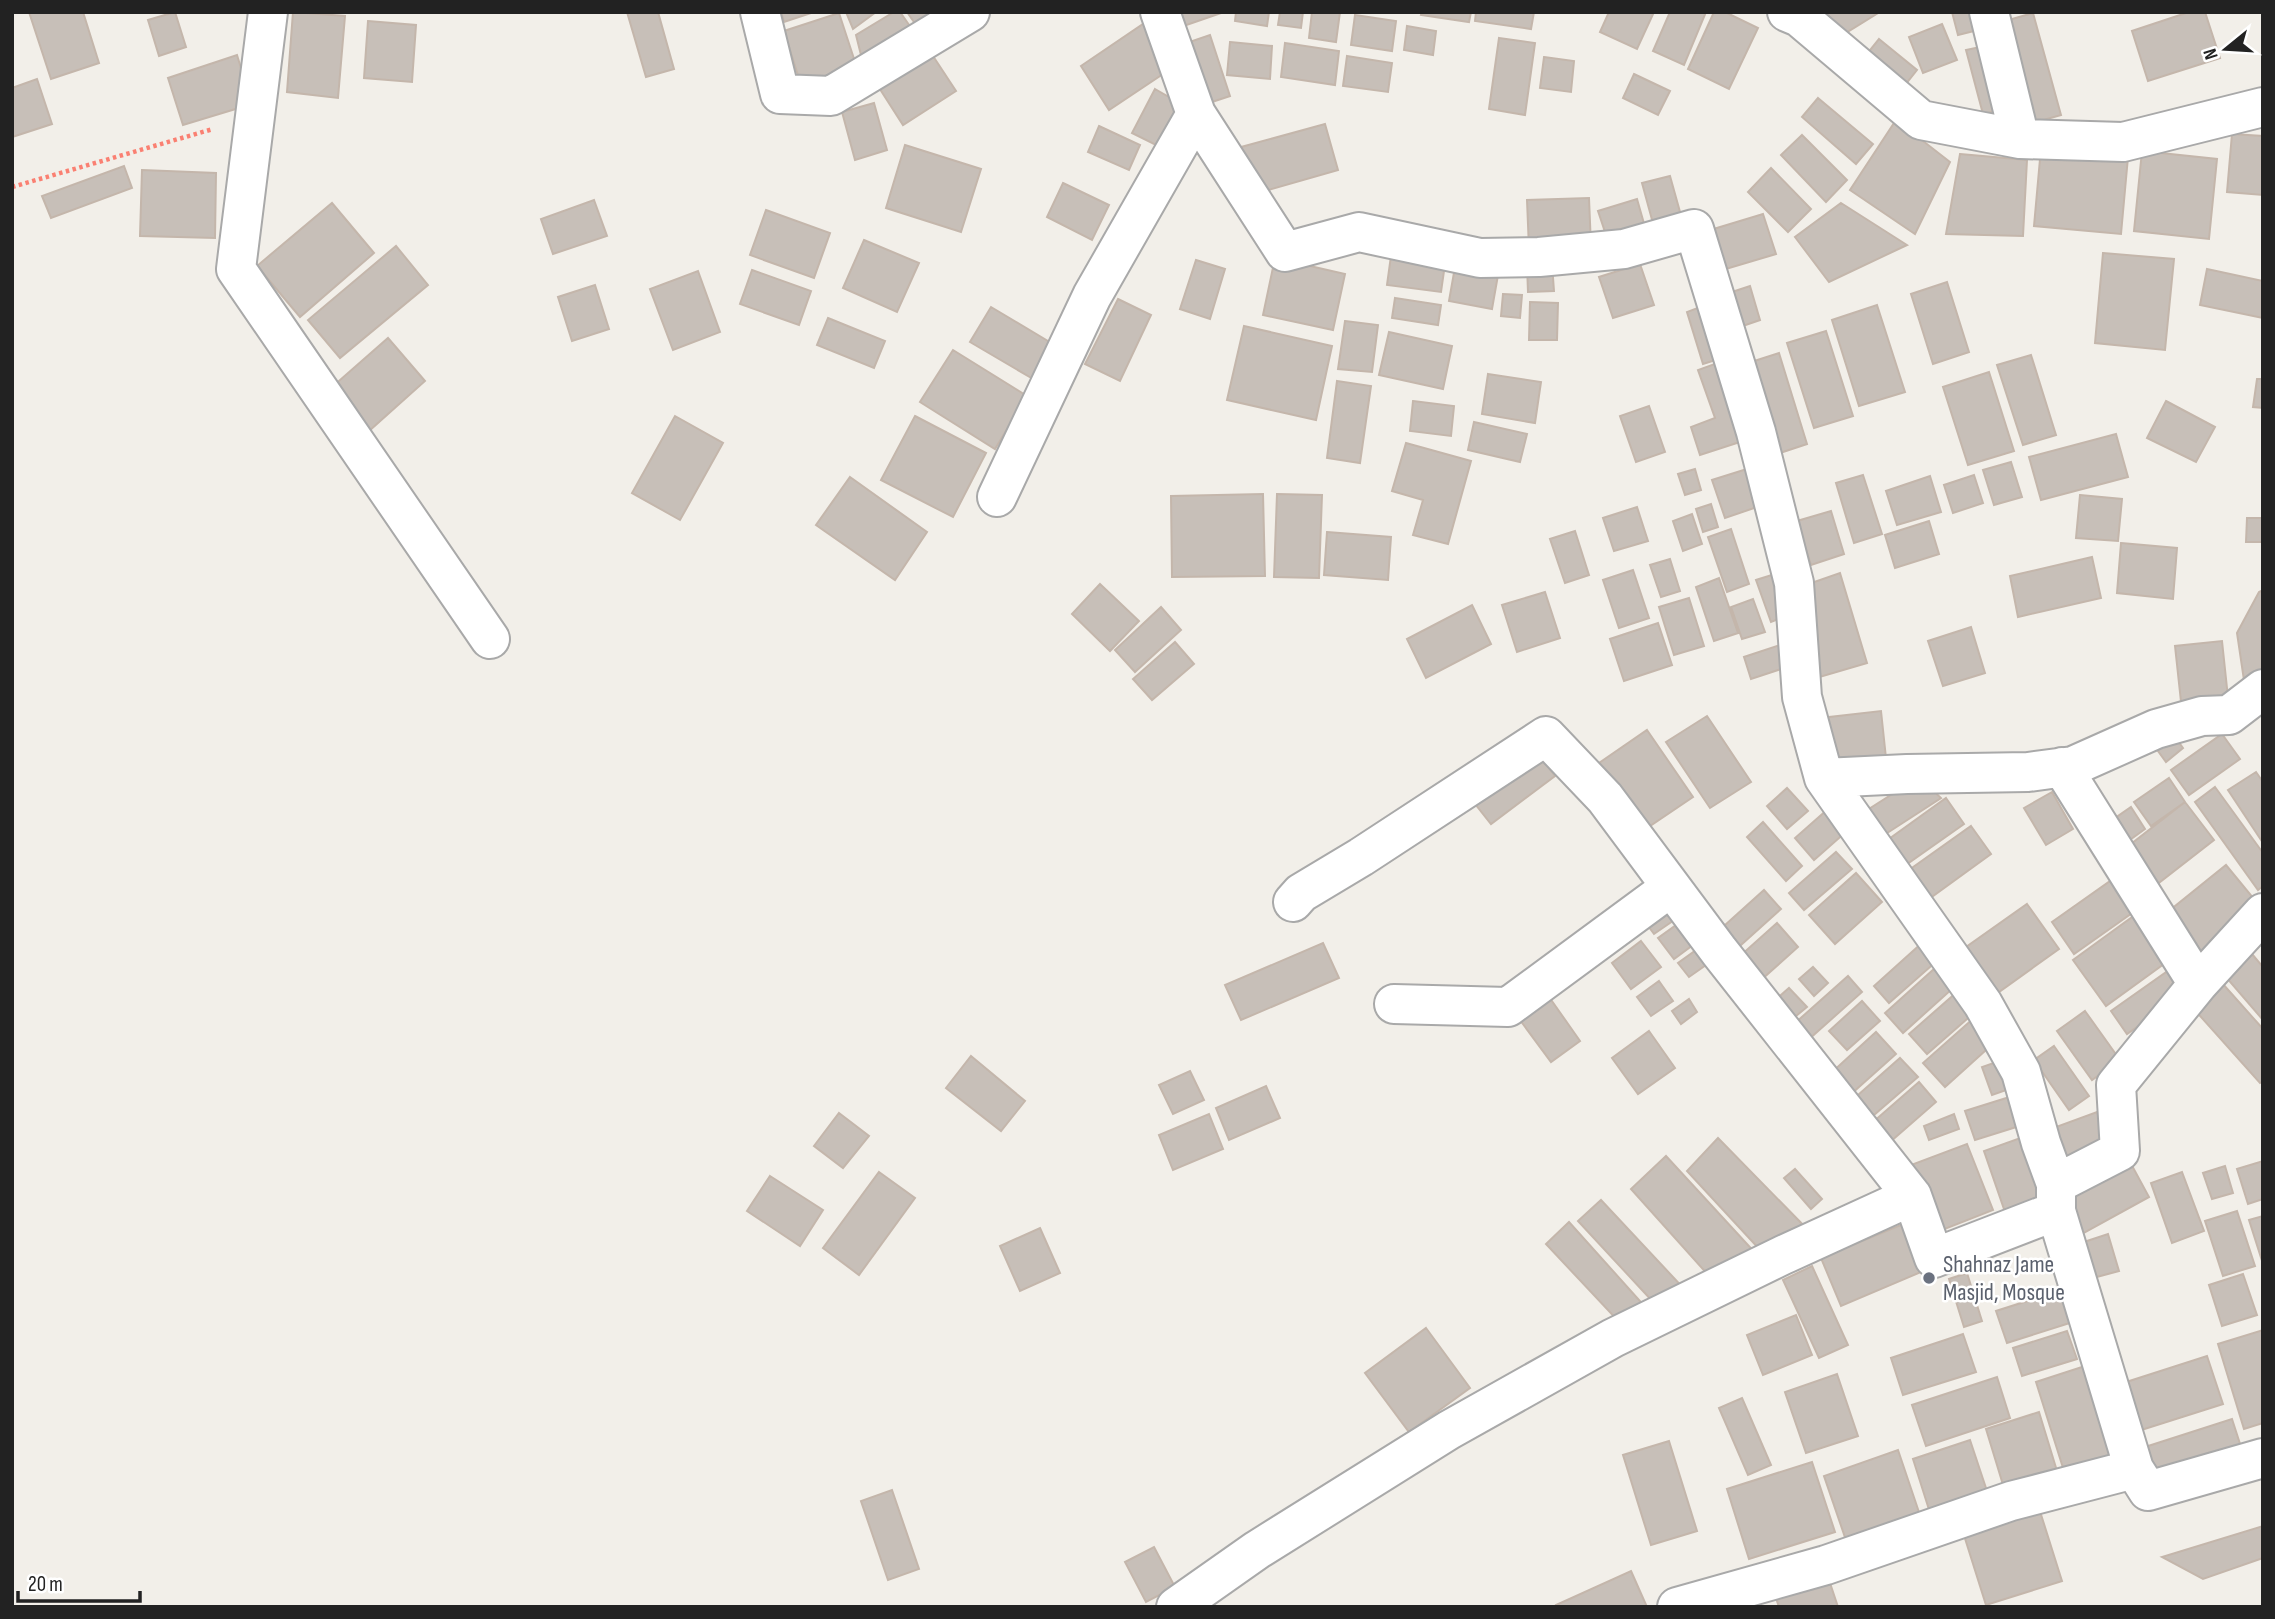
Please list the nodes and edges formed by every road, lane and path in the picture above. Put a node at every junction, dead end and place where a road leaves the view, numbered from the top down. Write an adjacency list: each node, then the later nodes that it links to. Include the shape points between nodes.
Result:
1 (268, 12): 9 (street)
2 (760, 12): 3 (street, via 779,94 831,96)
3 (970, 12)
4 (1160, 12): 8 (street)
5 (1787, 12): 10 (street, via 1799,17 1921,120)
6 (1989, 12): 10 (street)
7 (2263, 107): 10 (street, via 2123,142)
8 (1196, 114): 12 (street, via 1093,296); 16 (street, via 1285,252 1359,232 1480,258 1539,257 1625,249 1694,229 1756,432 1791,570 1802,697)
9 (255, 117): 11 (path); 13 (street, via 236,269)
10 (2020, 139)
11 (12, 187)
12 (997, 497)
13 (490, 639)
14 (2263, 689): 15 (street, via 2229,715 2202,716 2156,729)
15 (2062, 767): 16 (street); 20 (street)
16 (1824, 778): 23 (street, via 1983,1004 2021,1072)
17 (1671, 887): 18 (street, via 1605,798 1546,736); 21 (street, via 1508,1007); 22 (street)
18 (1293, 902)
19 (2263, 913): 20 (street)
20 (2198, 984): 23 (street, via 2116,1086 2120,1151)
21 (1394, 1004)
22 (1912, 1196): 23 (street, via 1934,1258); 26 (street, via 1601,1345 1437,1437 1257,1550)
23 (2056, 1198): 25 (street)
24 (2263, 1458): 25 (street, via 2148,1490)
25 (2134, 1469): 27 (street, via 2011,1501 1826,1565)
26 (1176, 1607)
27 (1677, 1607)

